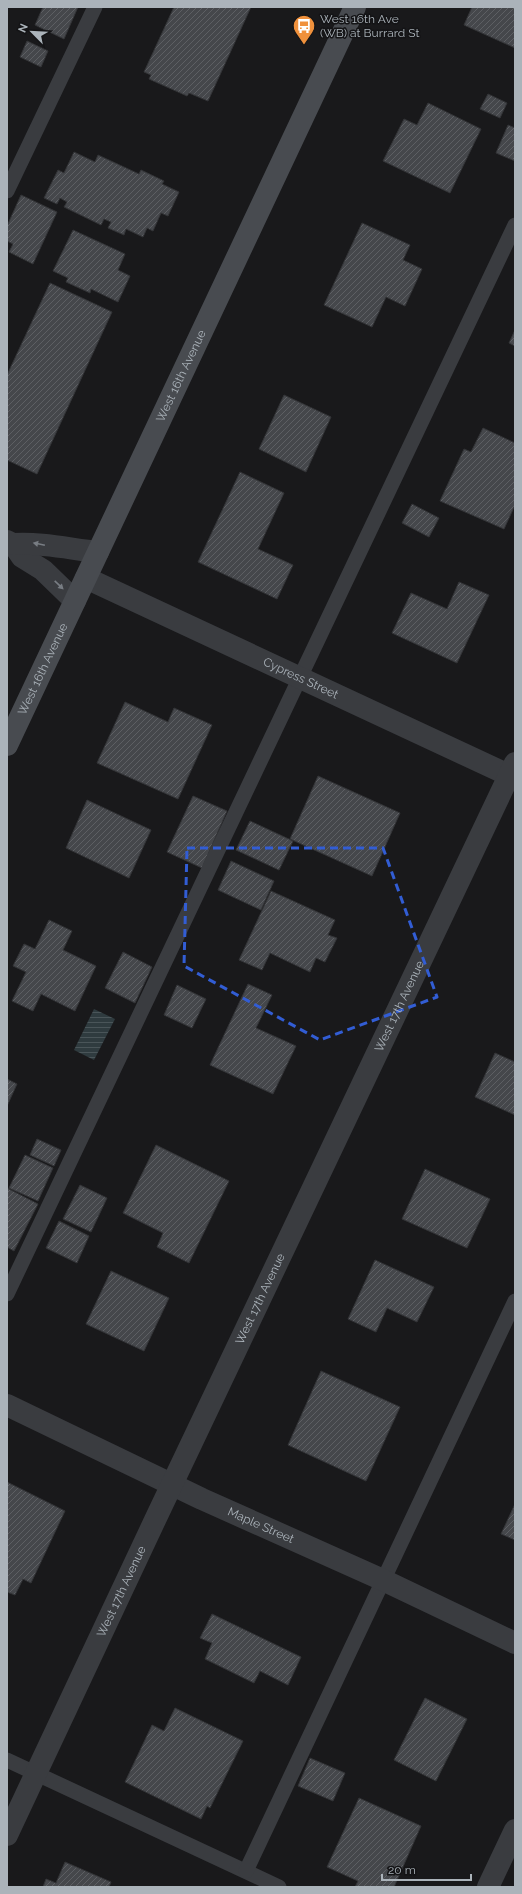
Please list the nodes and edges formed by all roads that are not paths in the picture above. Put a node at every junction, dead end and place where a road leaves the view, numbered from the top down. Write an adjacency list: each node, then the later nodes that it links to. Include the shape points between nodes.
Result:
1 (95, 7): 3 (lane)
2 (355, 7): 6 (main road, West 16th Avenue)
3 (7, 192)
4 (515, 225): 9 (lane)
5 (10, 542): 6 (street, one-way to 5, via 32,542); 8 (street, one-way to 8, via 22,557 42,570)
6 (98, 552): 7 (main road, West 16th Avenue)
7 (86, 578): 8 (main road, West 16th Avenue); 9 (street, Cypress Street)
8 (75, 601): 10 (main road, West 16th Avenue)
9 (300, 677): 11 (street, Cypress Street); 12 (lane)
10 (7, 745)
11 (513, 772): 15 (street, West 17th Avenue)
12 (7, 1294)
13 (515, 1301): 16 (lane)
14 (7, 1405): 15 (street, Maple Street)
15 (172, 1484): 16 (street, Maple Street); 19 (street, West 17th Avenue)
16 (383, 1580): 17 (street, Maple Street); 22 (lane)
17 (515, 1644)
18 (7, 1760): 19 (lane)
19 (36, 1774): 21 (street, West 17th Avenue); 22 (lane)
20 (515, 1830): 24 (street)
21 (7, 1835)
22 (246, 1871): 23 (lane)
23 (280, 1887)
24 (488, 1887)

